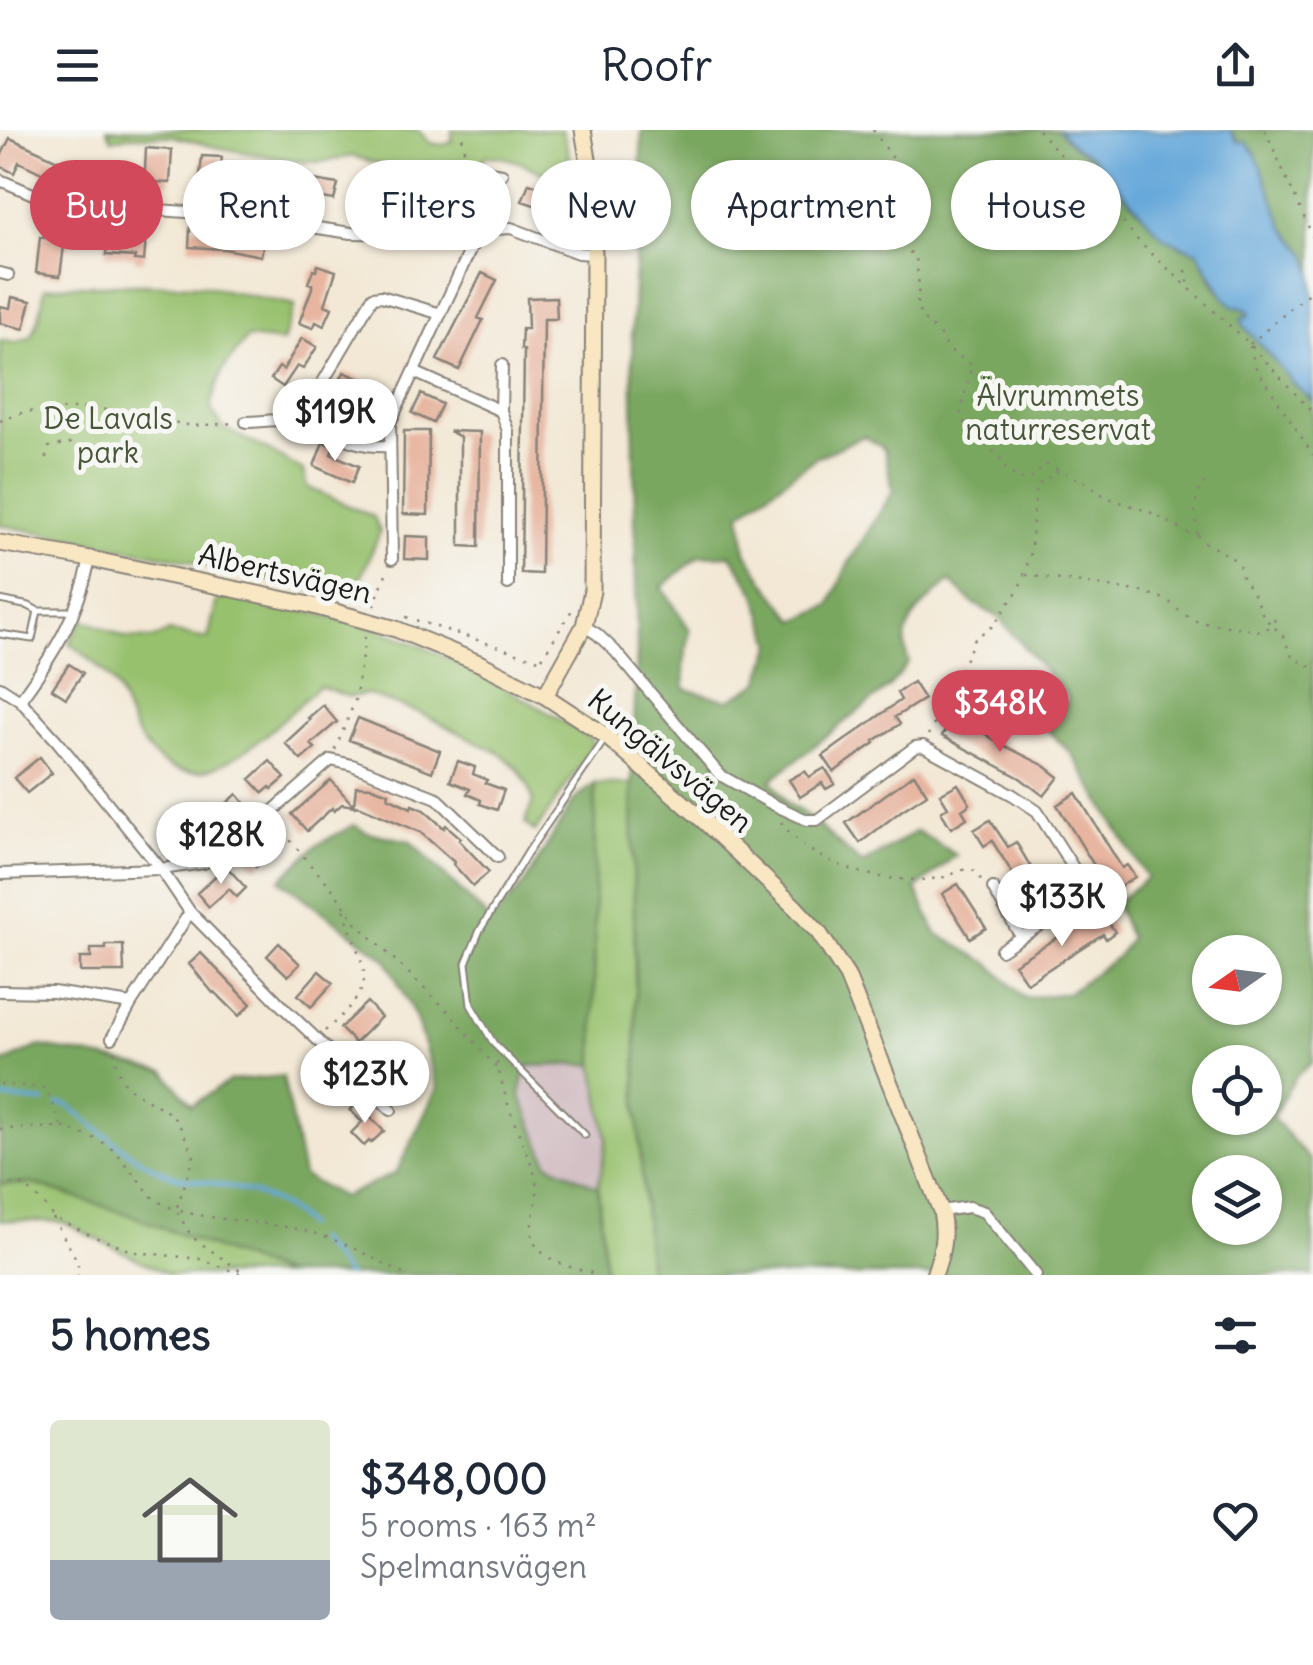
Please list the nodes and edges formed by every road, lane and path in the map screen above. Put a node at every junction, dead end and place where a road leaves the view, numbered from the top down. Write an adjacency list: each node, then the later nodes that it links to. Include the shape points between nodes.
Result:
1 (460, 130): 6 (path)
2 (582, 130): 14 (street, Kungälvsvägen)
3 (872, 130): 7 (path)
4 (1038, 130): 16 (path)
5 (1266, 130): 11 (path)
6 (463, 160)
7 (894, 160)
8 (0, 180): 10 (street, via 54,203 231,214)
9 (511, 228): 14 (street)
10 (345, 232)
11 (1313, 237)
12 (471, 250): 18 (street)
13 (906, 250): 31 (path, via 916,257 921,316 946,348 972,365 960,416 1020,480 1044,464)
14 (594, 254): 45 (street, Kungälvsvägen, via 592,591)
15 (1186, 270): 16 (path)
16 (1190, 289): 19 (path)
17 (1313, 289): 19 (path)
18 (441, 314): 21 (street); 26 (street, via 373,297)
19 (1250, 344): 23 (path); 29 (path, via 1255,366)
20 (502, 365): 22 (street)
21 (414, 372): 22 (street); 28 (street, via 390,423)
22 (501, 411): 38 (street, via 508,430)
23 (1313, 413)
24 (149, 416): 25 (path, via 89,408 24,412); 27 (path, via 192,426); 30 (path, via 116,430 75,427 71,443 49,447)
25 (0, 421)
26 (300, 421): 27 (street); 28 (street, via 362,445)
27 (246, 422)
28 (390, 446): 36 (street)
29 (1313, 455)
30 (46, 458)
31 (1058, 470): 33 (path); 37 (path, via 1036,486)
32 (1212, 480): 33 (path, via 1200,485)
33 (1197, 534): 44 (path, via 1239,565)
34 (0, 543): 35 (street, Albertsvägen)
35 (90, 559): 41 (street); 43 (street, Albertsvägen)
36 (392, 559): 43 (path)
37 (1024, 575): 44 (path, via 1144,592 1198,622 1264,630); 52 (path, via 1004,613 975,638)
38 (508, 584)
39 (0, 600): 40 (lane)
40 (38, 611): 41 (lane); 46 (lane, via 32,640)
41 (75, 611): 50 (street)
42 (1278, 613): 44 (path)
43 (368, 620): 49 (street, Albertsvägen); 53 (path, via 356,700)
44 (1272, 625): 47 (path, via 1292,656)
45 (584, 626): 49 (street, Kungälvsvägen); 54 (street, via 720,775)
46 (0, 634)
47 (1313, 668)
48 (0, 687): 50 (street)
49 (545, 696): 51 (street, Kungälvsvägen)
50 (20, 700): 57 (street)
51 (606, 736): 68 (lane, via 528,852 466,963 471,1005); 77 (street, Kungälvsvägen, via 819,933 847,976)
52 (923, 746): 54 (street, via 817,820); 62 (street, via 1037,812 1090,894)
53 (331, 760): 55 (street); 56 (street, via 437,798)
54 (772, 804): 59 (path, via 804,845 858,872 934,879 968,868)
55 (269, 814): 57 (street, via 204,863); 60 (path)
56 (498, 857)
57 (161, 869): 58 (street); 61 (street)
58 (0, 874)
59 (993, 888): 62 (street)
60 (342, 902): 67 (path, via 366,977 348,1010); 69 (path)
61 (190, 912): 65 (street); 67 (street)
62 (1021, 936): 63 (street)
63 (1000, 950)
64 (0, 991): 65 (street)
65 (131, 1004): 66 (street)
66 (112, 1038): 76 (path, via 116,1072 136,1095 174,1116 194,1157)
67 (316, 1038): 71 (street)
68 (494, 1044): 69 (path); 74 (lane)
69 (499, 1072): 82 (path, via 535,1175 534,1243 558,1263)
70 (0, 1084): 72 (path, via 46,1088)
71 (391, 1110)
72 (62, 1126): 73 (path); 76 (path, via 115,1151 155,1200)
73 (0, 1129)
74 (584, 1134)
75 (0, 1183): 78 (path, via 24,1185)
76 (176, 1210): 80 (path, via 192,1237); 81 (path, via 313,1233)
77 (941, 1212): 83 (street, Kungälvsvägen, via 942,1255); 84 (street, via 984,1212)
78 (53, 1217): 79 (path, via 78,1262); 80 (path, via 135,1252 200,1260)
79 (78, 1275)
80 (244, 1275)
81 (406, 1275)
82 (599, 1275)
83 (934, 1275)
84 (1036, 1275)

